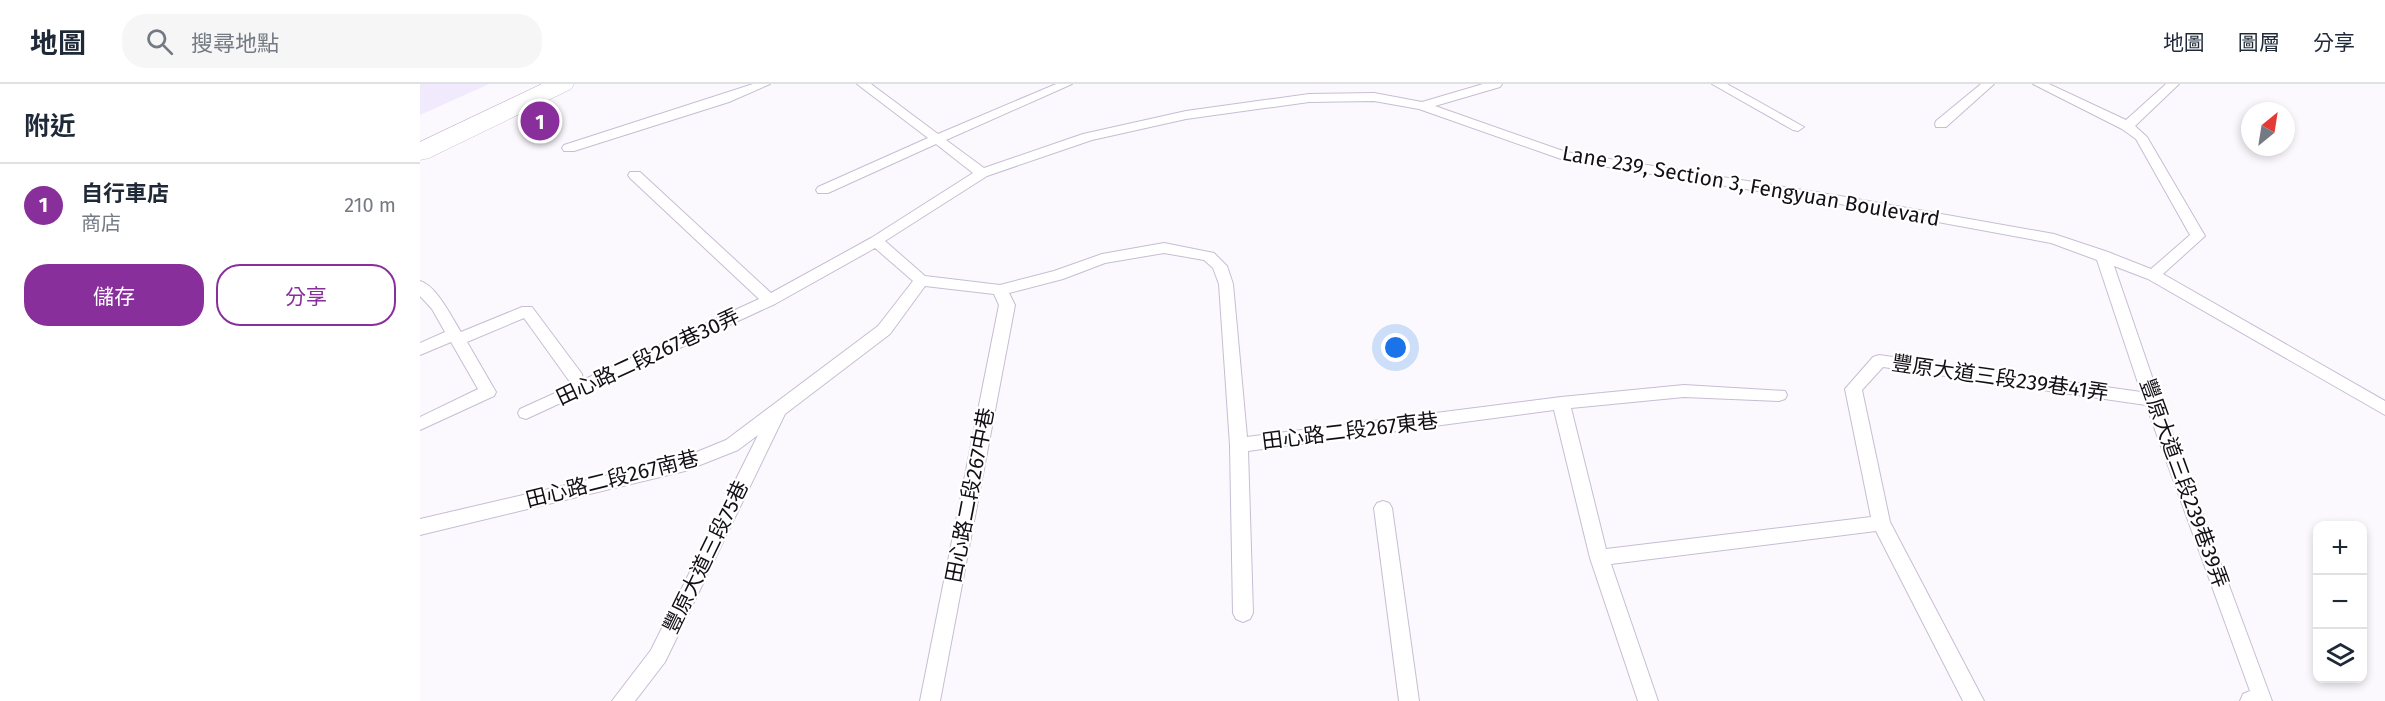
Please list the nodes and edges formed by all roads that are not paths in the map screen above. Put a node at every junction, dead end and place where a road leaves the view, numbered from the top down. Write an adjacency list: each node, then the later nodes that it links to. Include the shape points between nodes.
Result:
1 (562, 84): 16 (street)
2 (764, 84): 15 (lane)
3 (863, 84): 14 (lane)
4 (1066, 84): 14 (lane)
5 (1496, 84): 10 (lane)
6 (1718, 84): 13 (lane)
7 (1988, 84): 11 (lane)
8 (2039, 84): 12 (lane)
9 (2170, 84): 12 (lane)
10 (1422, 106): 17 (lane, Lane 239, Section 3, Fengyuan Boulevard, via 1374,97 1309,98 1186,115 1088,137); 21 (lane, Lane 239, Section 3, Fengyuan Boulevard, via 1564,156 2054,239)
11 (1941, 124)
12 (2127, 126): 22 (lane, via 2141,137 2198,236)
13 (1798, 127)
14 (937, 139): 17 (lane); 19 (lane)
15 (569, 148)
16 (420, 152)
17 (982, 173): 20 (lane, Lane 239, Section 3, Fengyuan Boulevard)
18 (635, 175): 26 (lane, 田心路二段267巷30弄)
19 (824, 190)
20 (876, 241): 23 (lane); 26 (lane, 田心路二段267巷30弄)
21 (2103, 255): 22 (lane, Lane 239, Section 3, Fengyuan Boulevard); 31 (lane, 豐原大道三段239巷39弄)
22 (2153, 275): 34 (lane, Lane 239, Section 3, Fengyuan Boulevard)
23 (921, 280): 25 (lane); 33 (lane, 田心路二段267南巷, via 884,330)
24 (420, 286): 27 (lane, via 438,306)
25 (1000, 290): 37 (lane, 田心路二段267東巷, via 1102,259 1164,248 1209,256 1220,266 1226,284); 44 (lane, 田心路二段267中巷, via 1007,305)
26 (770, 300): 35 (lane, 田心路二段267巷30弄)
27 (456, 337): 28 (lane); 29 (lane, via 527,311); 36 (lane, via 488,392)
28 (420, 349)
29 (576, 378)
30 (1779, 395): 32 (lane, 田心路二段267東巷, via 1684,391)
31 (2152, 400): 39 (lane, 豐原大道三段239巷41弄, via 1879,361 1853,389); 48 (lane, 豐原大道三段239巷39弄, via 2263,699)
32 (1561, 403): 37 (lane, 田心路二段267東巷); 41 (lane)
33 (780, 408): 40 (lane, 田心路二段267南巷, via 732,445 685,464); 43 (lane, 豐原大道三段75巷, via 658,656)
34 (2385, 409)
35 (526, 413)
36 (420, 424)
37 (1239, 445): 42 (lane)
38 (1383, 508): 45 (lane)
39 (1881, 523): 41 (lane); 47 (lane, 豐原大道三段239巷41弄)
40 (420, 527)
41 (1599, 558): 46 (lane)
42 (1243, 613)
43 (622, 701)
44 (930, 701)
45 (1409, 701)
46 (1648, 701)
47 (1974, 701)
48 (2250, 701)

